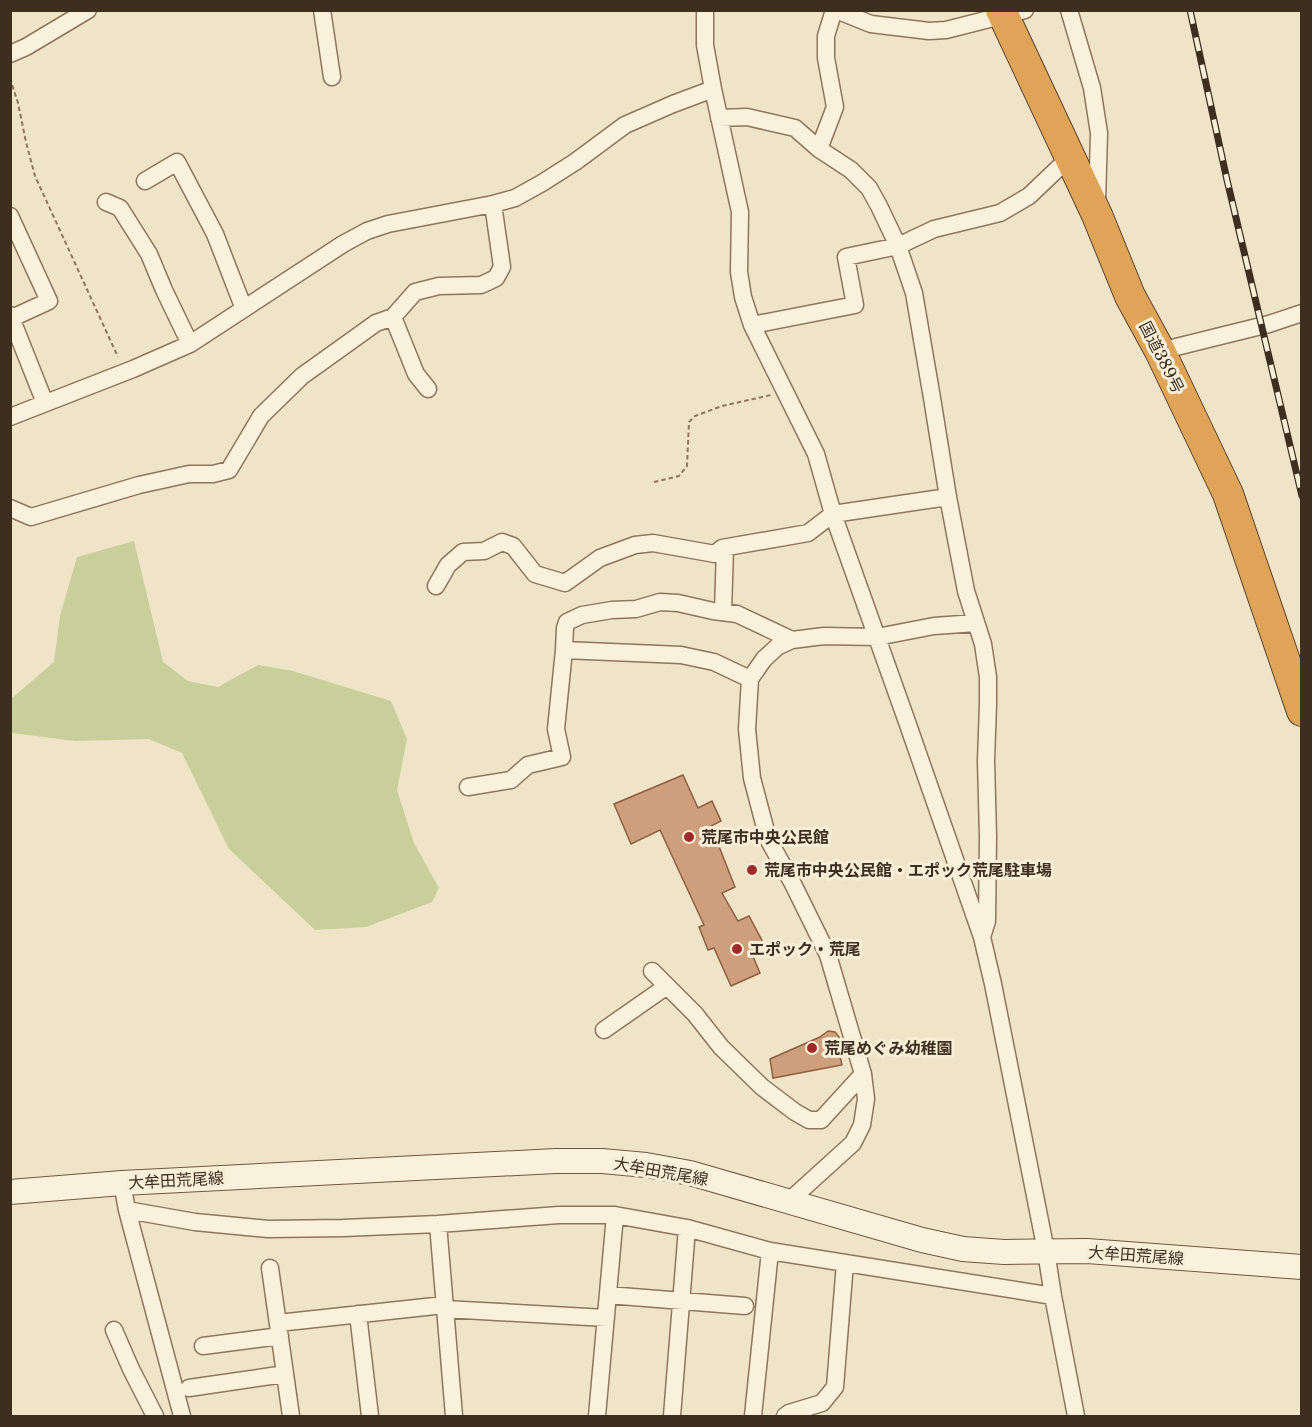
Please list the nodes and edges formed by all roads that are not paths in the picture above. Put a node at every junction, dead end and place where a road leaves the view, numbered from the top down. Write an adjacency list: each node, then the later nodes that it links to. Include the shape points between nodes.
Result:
1 (88, 10): 7 (street)
2 (321, 10): 8 (street)
3 (705, 10): 9 (street, via 705,45)
4 (835, 10): 6 (street, via 871,24 929,32); 11 (street, via 826,36 835,107)
5 (1069, 10): 16 (street, via 1092,88 1099,133)
6 (1010, 12): 12 (highway, 国道389号)
7 (10, 54)
8 (332, 77)
9 (713, 89): 10 (street); 15 (street, via 625,125 542,183 515,198)
10 (719, 118): 11 (street, via 747,117 795,128); 23 (street, via 740,212 739,272)
11 (819, 149): 18 (street, via 851,170 869,188)
12 (1070, 157): 16 (highway, 国道389号); 18 (street, via 1029,196 1000,213 934,229)
13 (145, 181): 19 (street, via 177,162 215,234)
14 (106, 202): 24 (street, via 120,208 150,254)
15 (493, 204): 19 (street, via 367,231); 22 (street, via 502,267 496,278 481,285 439,285 415,292)
16 (1097, 215): 25 (highway, 国道389号, via 1130,296)
17 (10, 216): 21 (street, via 49,301)
18 (898, 246): 23 (street, via 846,257 855,305); 29 (street, via 914,293)
19 (244, 309): 24 (street)
20 (1302, 313): 25 (street)
21 (11, 317): 27 (street)
22 (393, 317): 26 (street, via 416,374); 30 (street, via 376,323 302,376 261,416 229,470 139,484 31,517)
23 (752, 325): 31 (street, via 816,454)
24 (190, 344): 27 (street)
25 (1160, 351): 40 (highway, 国道389号, via 1227,494)
26 (428, 389)
27 (45, 403): 28 (street)
28 (10, 417)
29 (948, 497): 31 (street); 35 (street)
30 (10, 508)
31 (833, 514): 32 (street, via 808,533); 36 (street)
32 (725, 548): 33 (street, via 715,554 653,543 635,545 600,558 565,583 535,574 513,546 502,542 484,550 463,552 448,565); 34 (street)
33 (436, 586)
34 (723, 612): 37 (street, via 737,614); 38 (street, via 660,602 582,615 567,622)
35 (976, 623): 36 (street); 42 (street, via 988,677 987,921)
36 (877, 637): 37 (street); 42 (street)
37 (792, 640): 39 (street, via 764,659)
38 (564, 650): 39 (street, via 681,655 714,662); 41 (street, via 556,729 562,757 528,765 511,780)
39 (750, 679): 46 (street, via 747,729 752,778 768,839 828,955)
40 (1302, 711)
41 (468, 787)
42 (982, 938): 55 (street)
43 (652, 971): 44 (street)
44 (667, 986): 45 (street); 46 (street, via 762,1087 809,1120 821,1119)
45 (604, 1030)
46 (864, 1074): 49 (street, via 862,1125 853,1143)
47 (122, 1183): 48 (main road, 大牟田荒尾線); 49 (main road, 大牟田荒尾線, via 602,1161 690,1173); 50 (street)
48 (10, 1192)
49 (788, 1202): 55 (main road, 大牟田荒尾線, via 963,1249)
50 (127, 1210): 52 (street, via 195,1222 268,1228); 72 (street)
51 (615, 1215): 52 (street); 53 (street); 59 (street)
52 (438, 1224): 63 (street)
53 (687, 1228): 54 (street); 61 (street)
54 (770, 1251): 56 (street); 78 (street)
55 (1046, 1251): 57 (main road, 大牟田荒尾線); 60 (street)
56 (845, 1263): 60 (street); 79 (street, via 835,1387 822,1403)
57 (1302, 1267)
58 (270, 1268): 66 (street)
59 (608, 1295): 61 (street); 65 (street)
60 (1053, 1296): 80 (street)
61 (681, 1301): 62 (street); 77 (street)
62 (746, 1306)
63 (445, 1307): 64 (street); 65 (street); 75 (street)
64 (358, 1314): 66 (street); 74 (street)
65 (606, 1318): 76 (street)
66 (279, 1329): 68 (street); 69 (street)
67 (114, 1330): 71 (street)
68 (203, 1346)
69 (285, 1374): 70 (street); 73 (street)
70 (189, 1388)
71 (155, 1416)
72 (182, 1416)
73 (291, 1416)
74 (370, 1416)
75 (454, 1416)
76 (597, 1416)
77 (672, 1416)
78 (753, 1416)
79 (785, 1416)
80 (1076, 1416)

